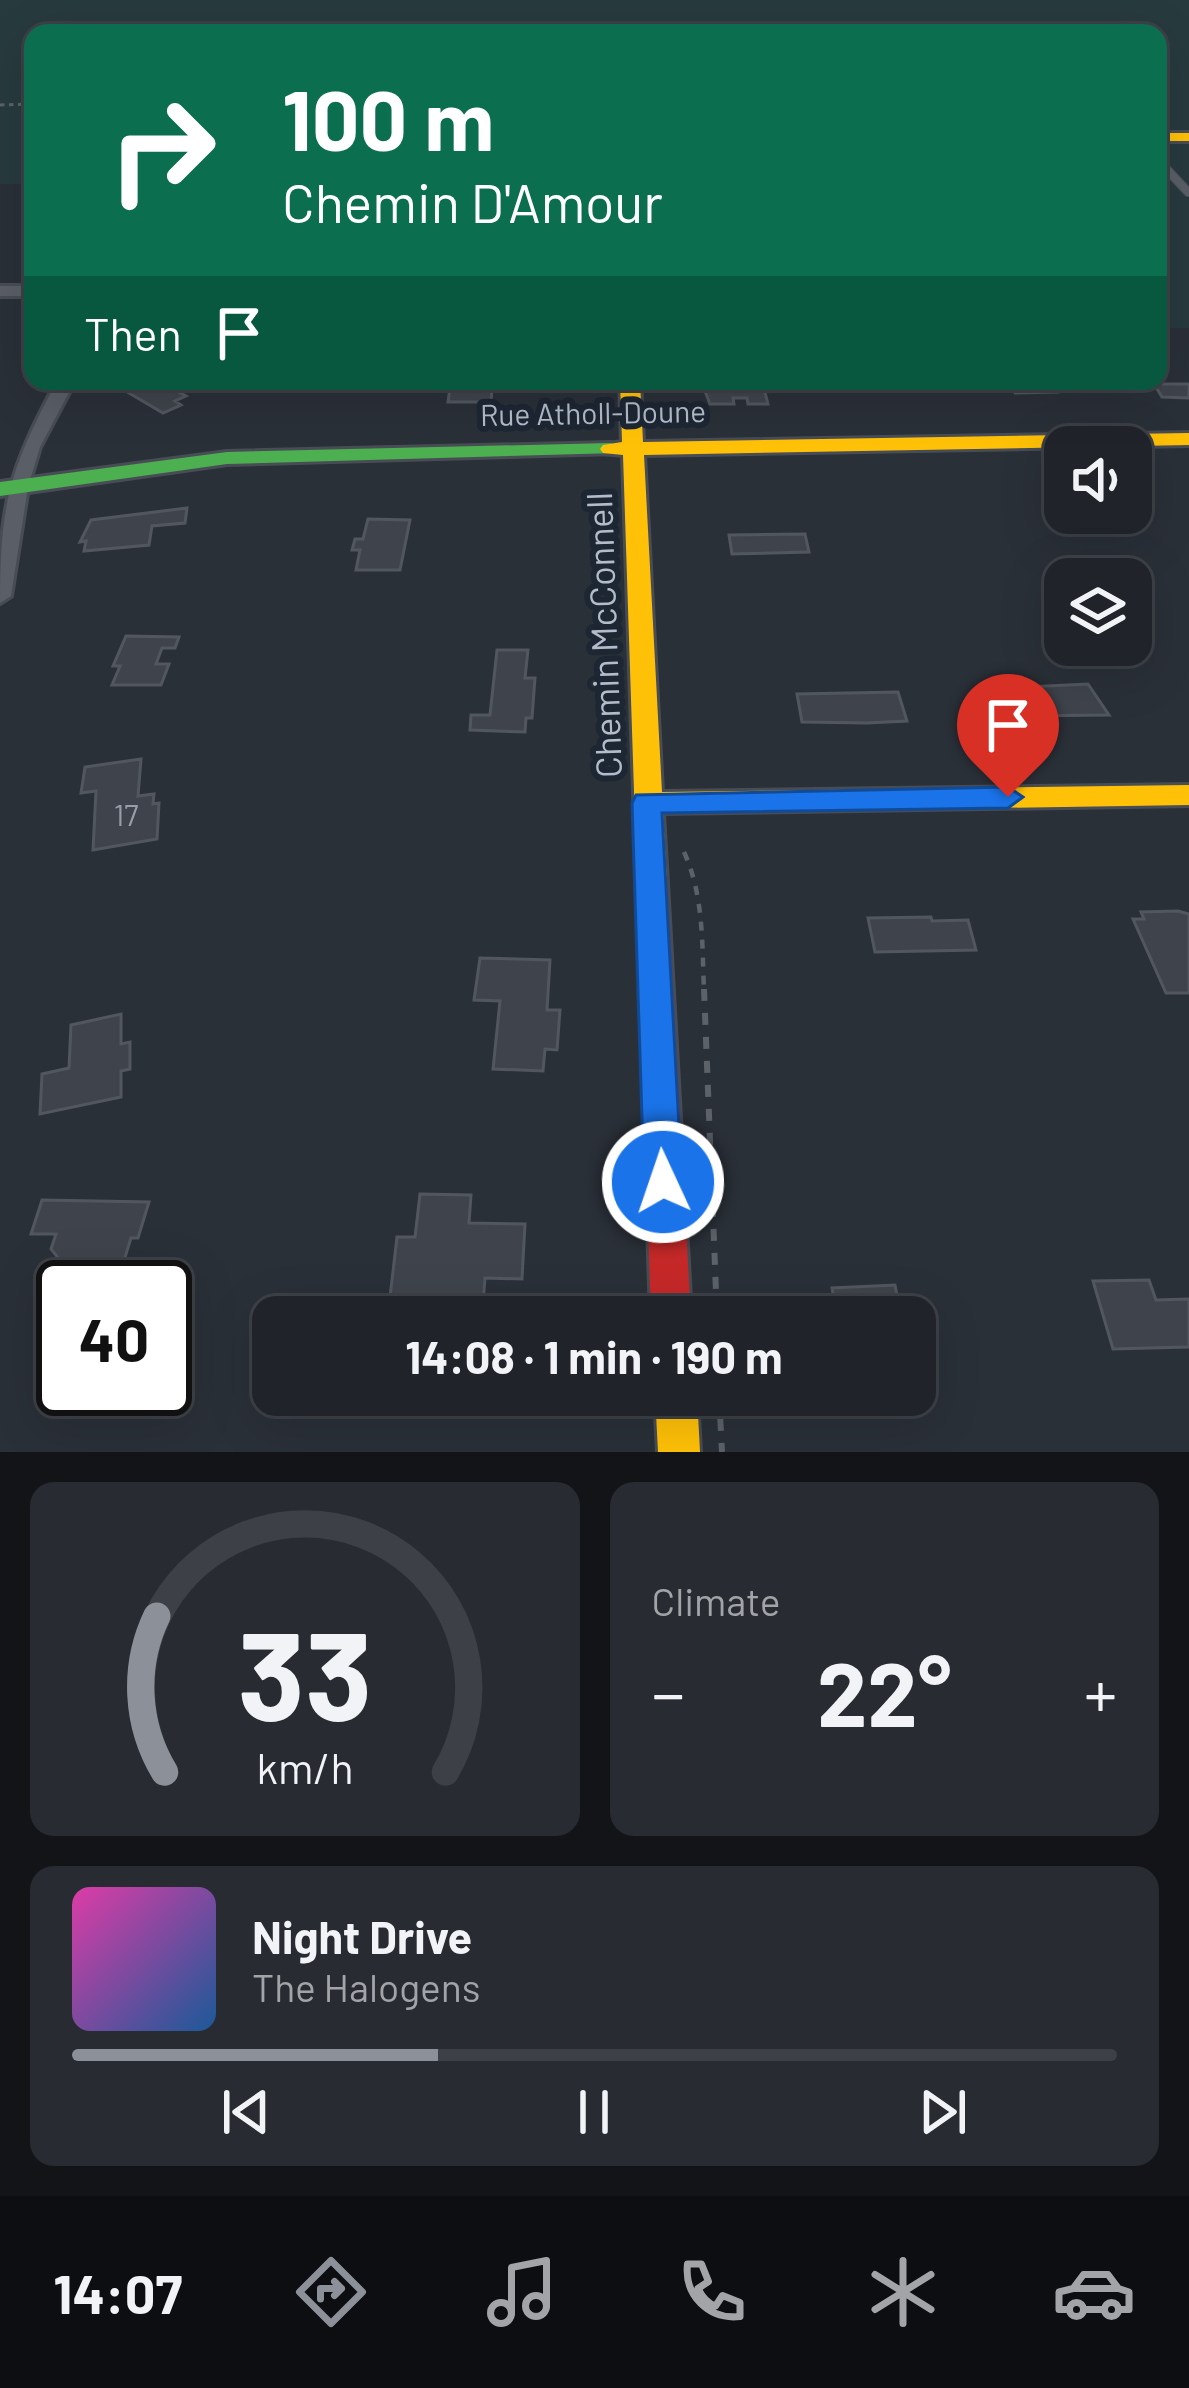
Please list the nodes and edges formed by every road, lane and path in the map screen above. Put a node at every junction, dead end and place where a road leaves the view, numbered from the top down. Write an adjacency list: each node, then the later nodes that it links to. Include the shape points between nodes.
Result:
1 (1167, 169): 2 (lane)
2 (1188, 191)
3 (61, 390): 7 (street)
4 (630, 390): 6 (street, Chemin McConnell)
5 (1189, 439): 6 (street, Rue Atholl-Doune)
6 (632, 446): 7 (street, Rue Atholl-Doune, via 227,458); 10 (street, Chemin McConnell)
7 (9, 488): 8 (street)
8 (0, 596)
9 (1189, 795): 10 (street)
10 (659, 803): 11 (street, Chemin McConnell); 12 (path, via 701,916)
11 (671, 1296)
12 (715, 1296)
13 (677, 1416): 15 (street)
14 (720, 1416): 16 (path)
15 (679, 1452)
16 (722, 1452)

